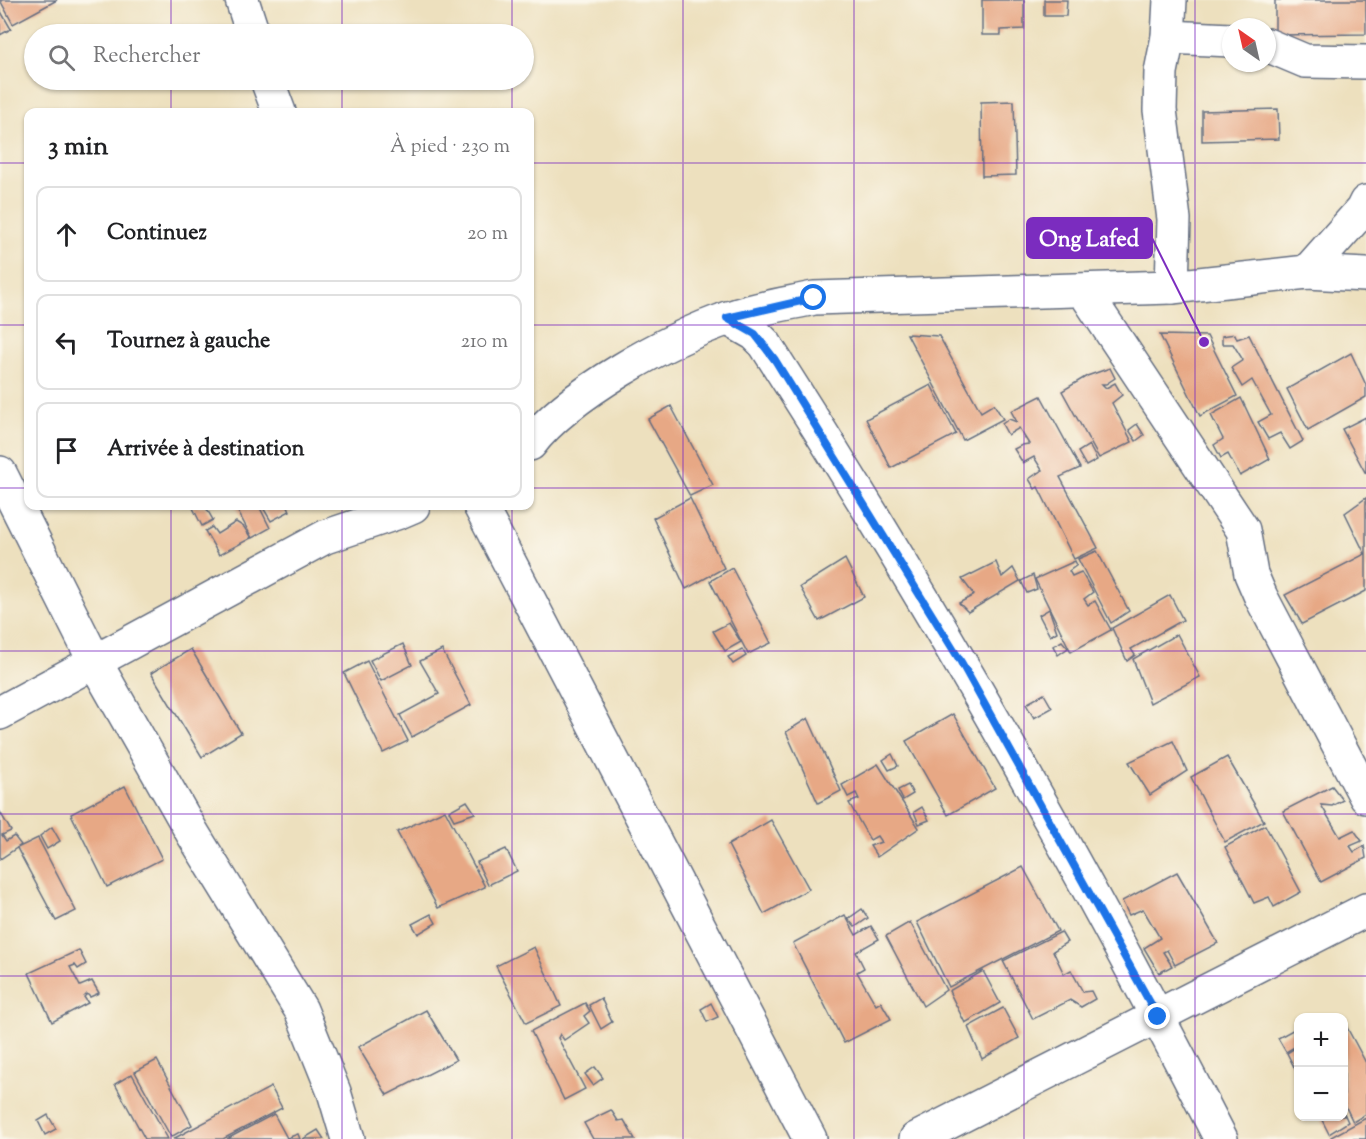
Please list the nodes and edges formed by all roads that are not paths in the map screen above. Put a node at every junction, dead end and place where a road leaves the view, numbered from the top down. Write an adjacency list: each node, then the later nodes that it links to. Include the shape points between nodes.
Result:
1 (242, 0): 3 (street)
2 (1170, 0): 4 (street)
3 (250, 24)
4 (1168, 37): 5 (street); 13 (street, via 1161,72 1160,110 1174,219)
5 (1222, 40)
6 (1276, 49): 7 (street, via 1305,61)
7 (1366, 62)
8 (271, 90): 9 (street)
9 (278, 108)
10 (1366, 202): 11 (street)
11 (1307, 273): 12 (street); 13 (street)
12 (1366, 275)
13 (1172, 287): 14 (street)
14 (1084, 291): 15 (street, via 814,298); 22 (street, via 1243,530 1251,574 1261,597)
15 (727, 318): 16 (street, via 620,372 570,406); 24 (street, via 765,344 794,390 961,662)
16 (534, 440)
17 (0, 473): 20 (street)
18 (403, 510): 20 (street, via 325,537)
19 (482, 510): 26 (street)
20 (95, 662): 21 (street); 25 (street, via 193,834 301,1010)
21 (0, 713)
22 (1366, 797)
23 (1366, 910): 24 (street)
24 (1158, 1017): 27 (street); 28 (street)
25 (348, 1139)
26 (810, 1139)
27 (916, 1139)
28 (1221, 1139)

